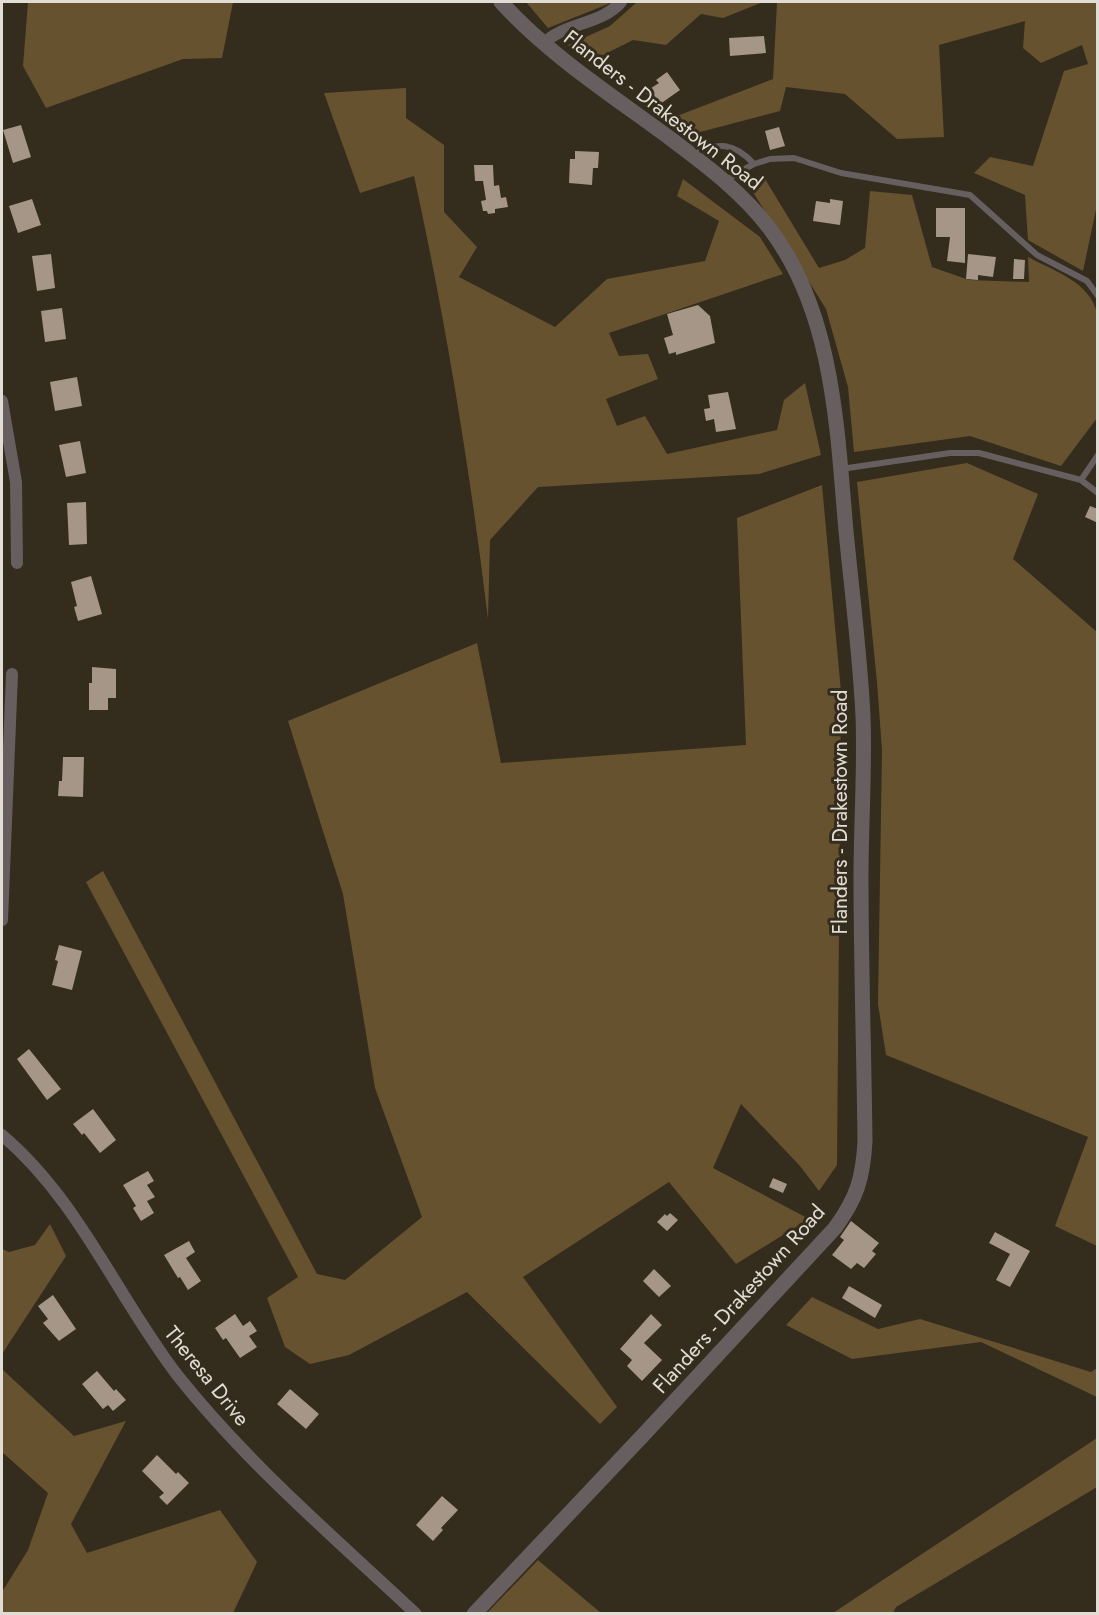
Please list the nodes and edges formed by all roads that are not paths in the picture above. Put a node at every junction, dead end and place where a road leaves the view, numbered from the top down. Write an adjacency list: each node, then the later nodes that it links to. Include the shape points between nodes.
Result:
1 (501, 2): 3 (street, Flanders - Drakestown Road)
2 (621, 2): 3 (street, via 612,11 553,34)
3 (544, 43): 4 (street, Flanders - Drakestown Road)
4 (692, 155): 5 (lane, via 707,147 731,146 742,151); 6 (street, Flanders - Drakestown Road)
5 (753, 164): 6 (lane); 7 (lane, via 794,158 841,173 970,195 1037,255 1087,281)
6 (726, 182): 11 (street, Flanders - Drakestown Road, via 772,232 810,306 825,358)
7 (1098, 296)
8 (2, 400): 9 (street)
9 (4, 429): 14 (street, via 17,493)
10 (1098, 455): 12 (lane)
11 (840, 469): 12 (lane, via 965,452); 20 (street, Flanders - Drakestown Road, via 863,726 861,954 865,1141 859,1186 845,1213 812,1253)
12 (1081, 480): 13 (lane)
13 (1098, 493)
14 (17, 563)
15 (12, 674): 16 (street)
16 (5, 749): 17 (street)
17 (2, 921)
18 (2, 1135): 19 (street, Theresa Drive, via 60,1196 145,1330 220,1425)
19 (416, 1614)
20 (474, 1614)

